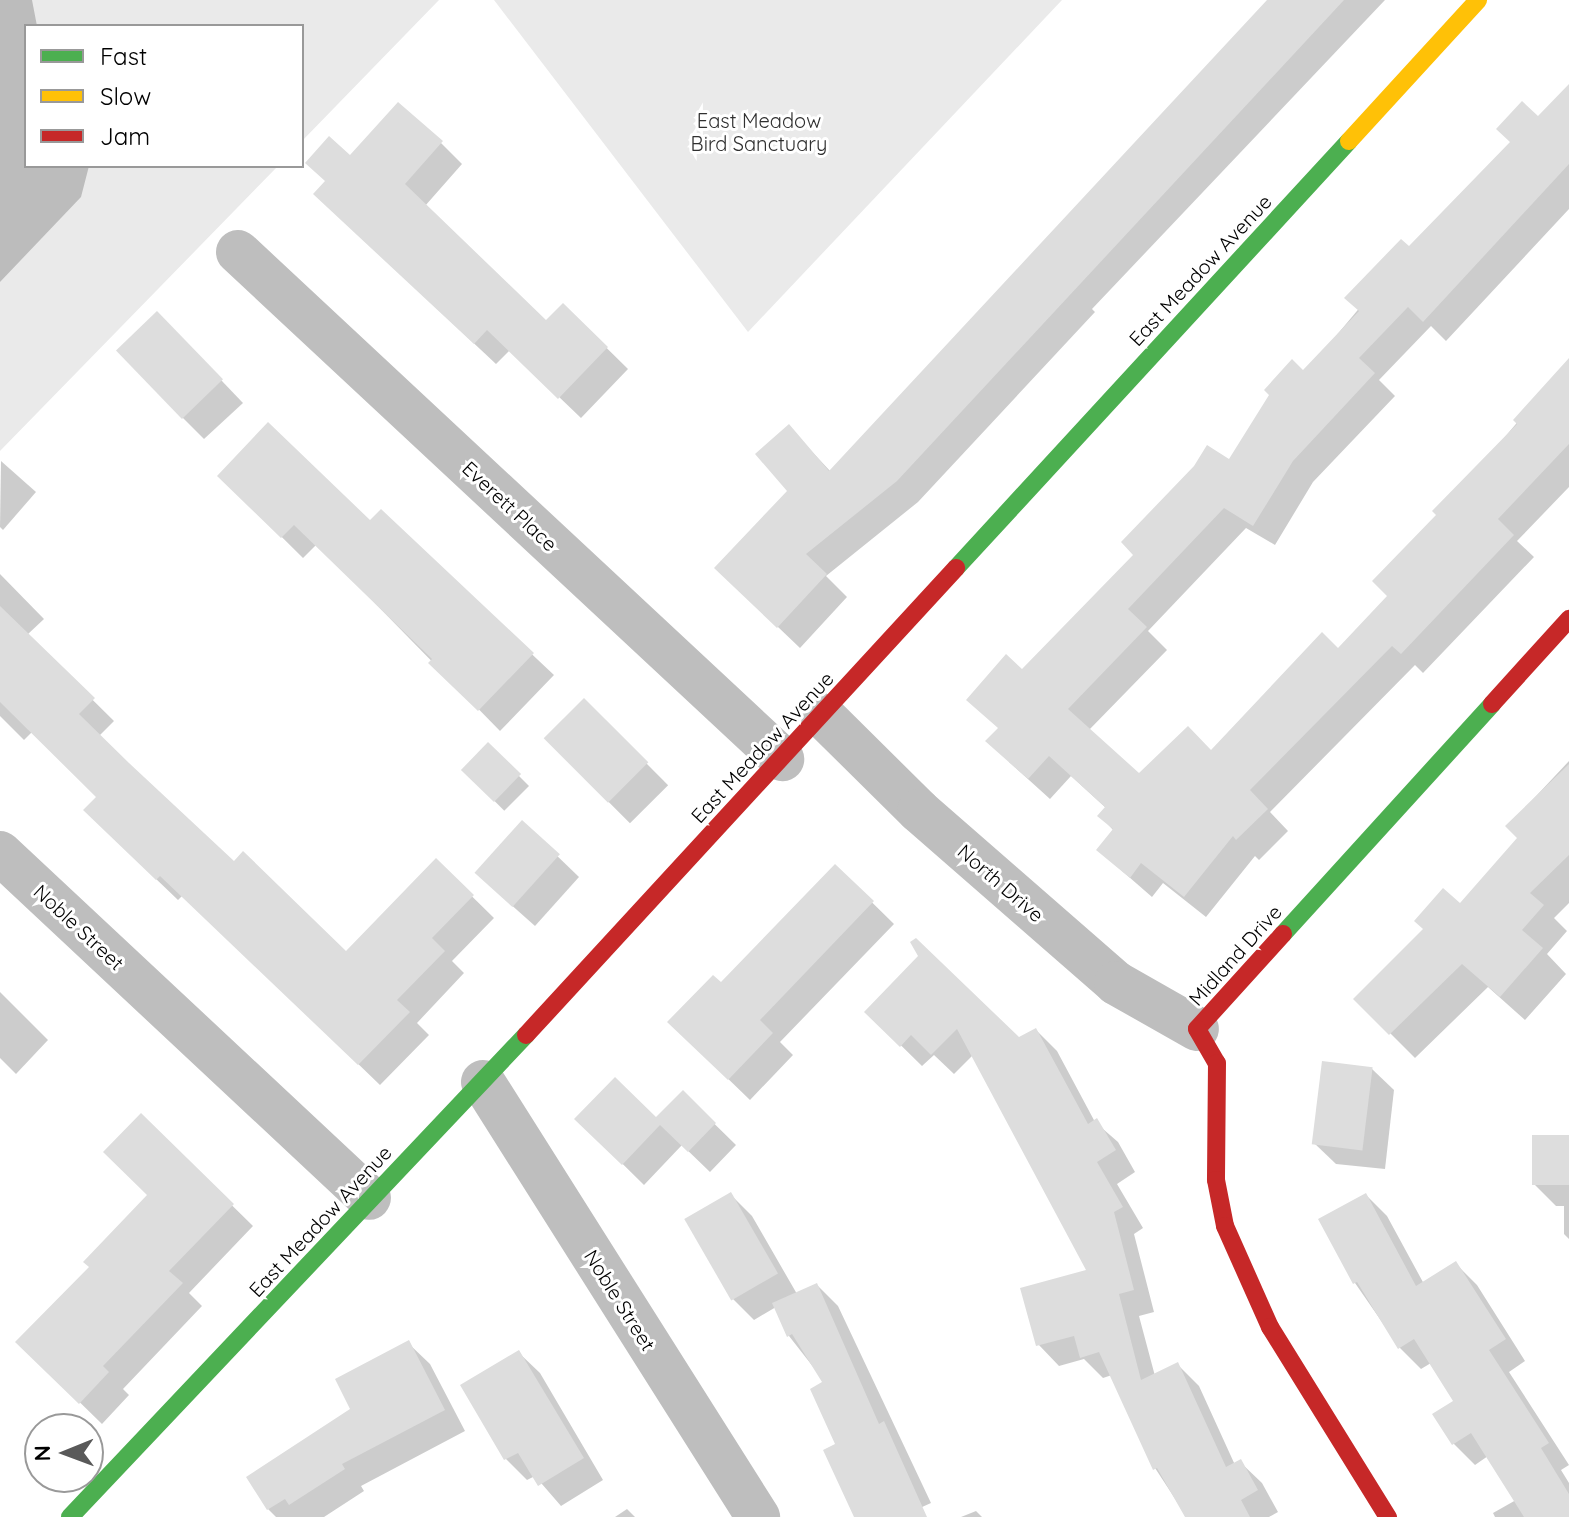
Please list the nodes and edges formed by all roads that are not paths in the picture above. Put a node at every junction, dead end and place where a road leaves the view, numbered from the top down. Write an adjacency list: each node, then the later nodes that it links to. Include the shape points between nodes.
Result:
1 (1478, 0): 4 (street, East Meadow Avenue)
2 (238, 252): 5 (street, Everett Place)
3 (1569, 619): 7 (street, Midland Drive)
4 (822, 715): 5 (street, East Meadow Avenue); 7 (street, North Drive, via 919,811 1116,983)
5 (782, 759): 8 (street, East Meadow Avenue)
6 (0, 853): 9 (street, Noble Street)
7 (1197, 1029): 12 (street, Midland Drive, via 1217,1063 1216,1180 1225,1226 1270,1327)
8 (483, 1082): 9 (street, East Meadow Avenue); 11 (street, Noble Street)
9 (369, 1198): 10 (street, East Meadow Avenue, via 187,1399)
10 (70, 1517)
11 (758, 1517)
12 (1388, 1517)

